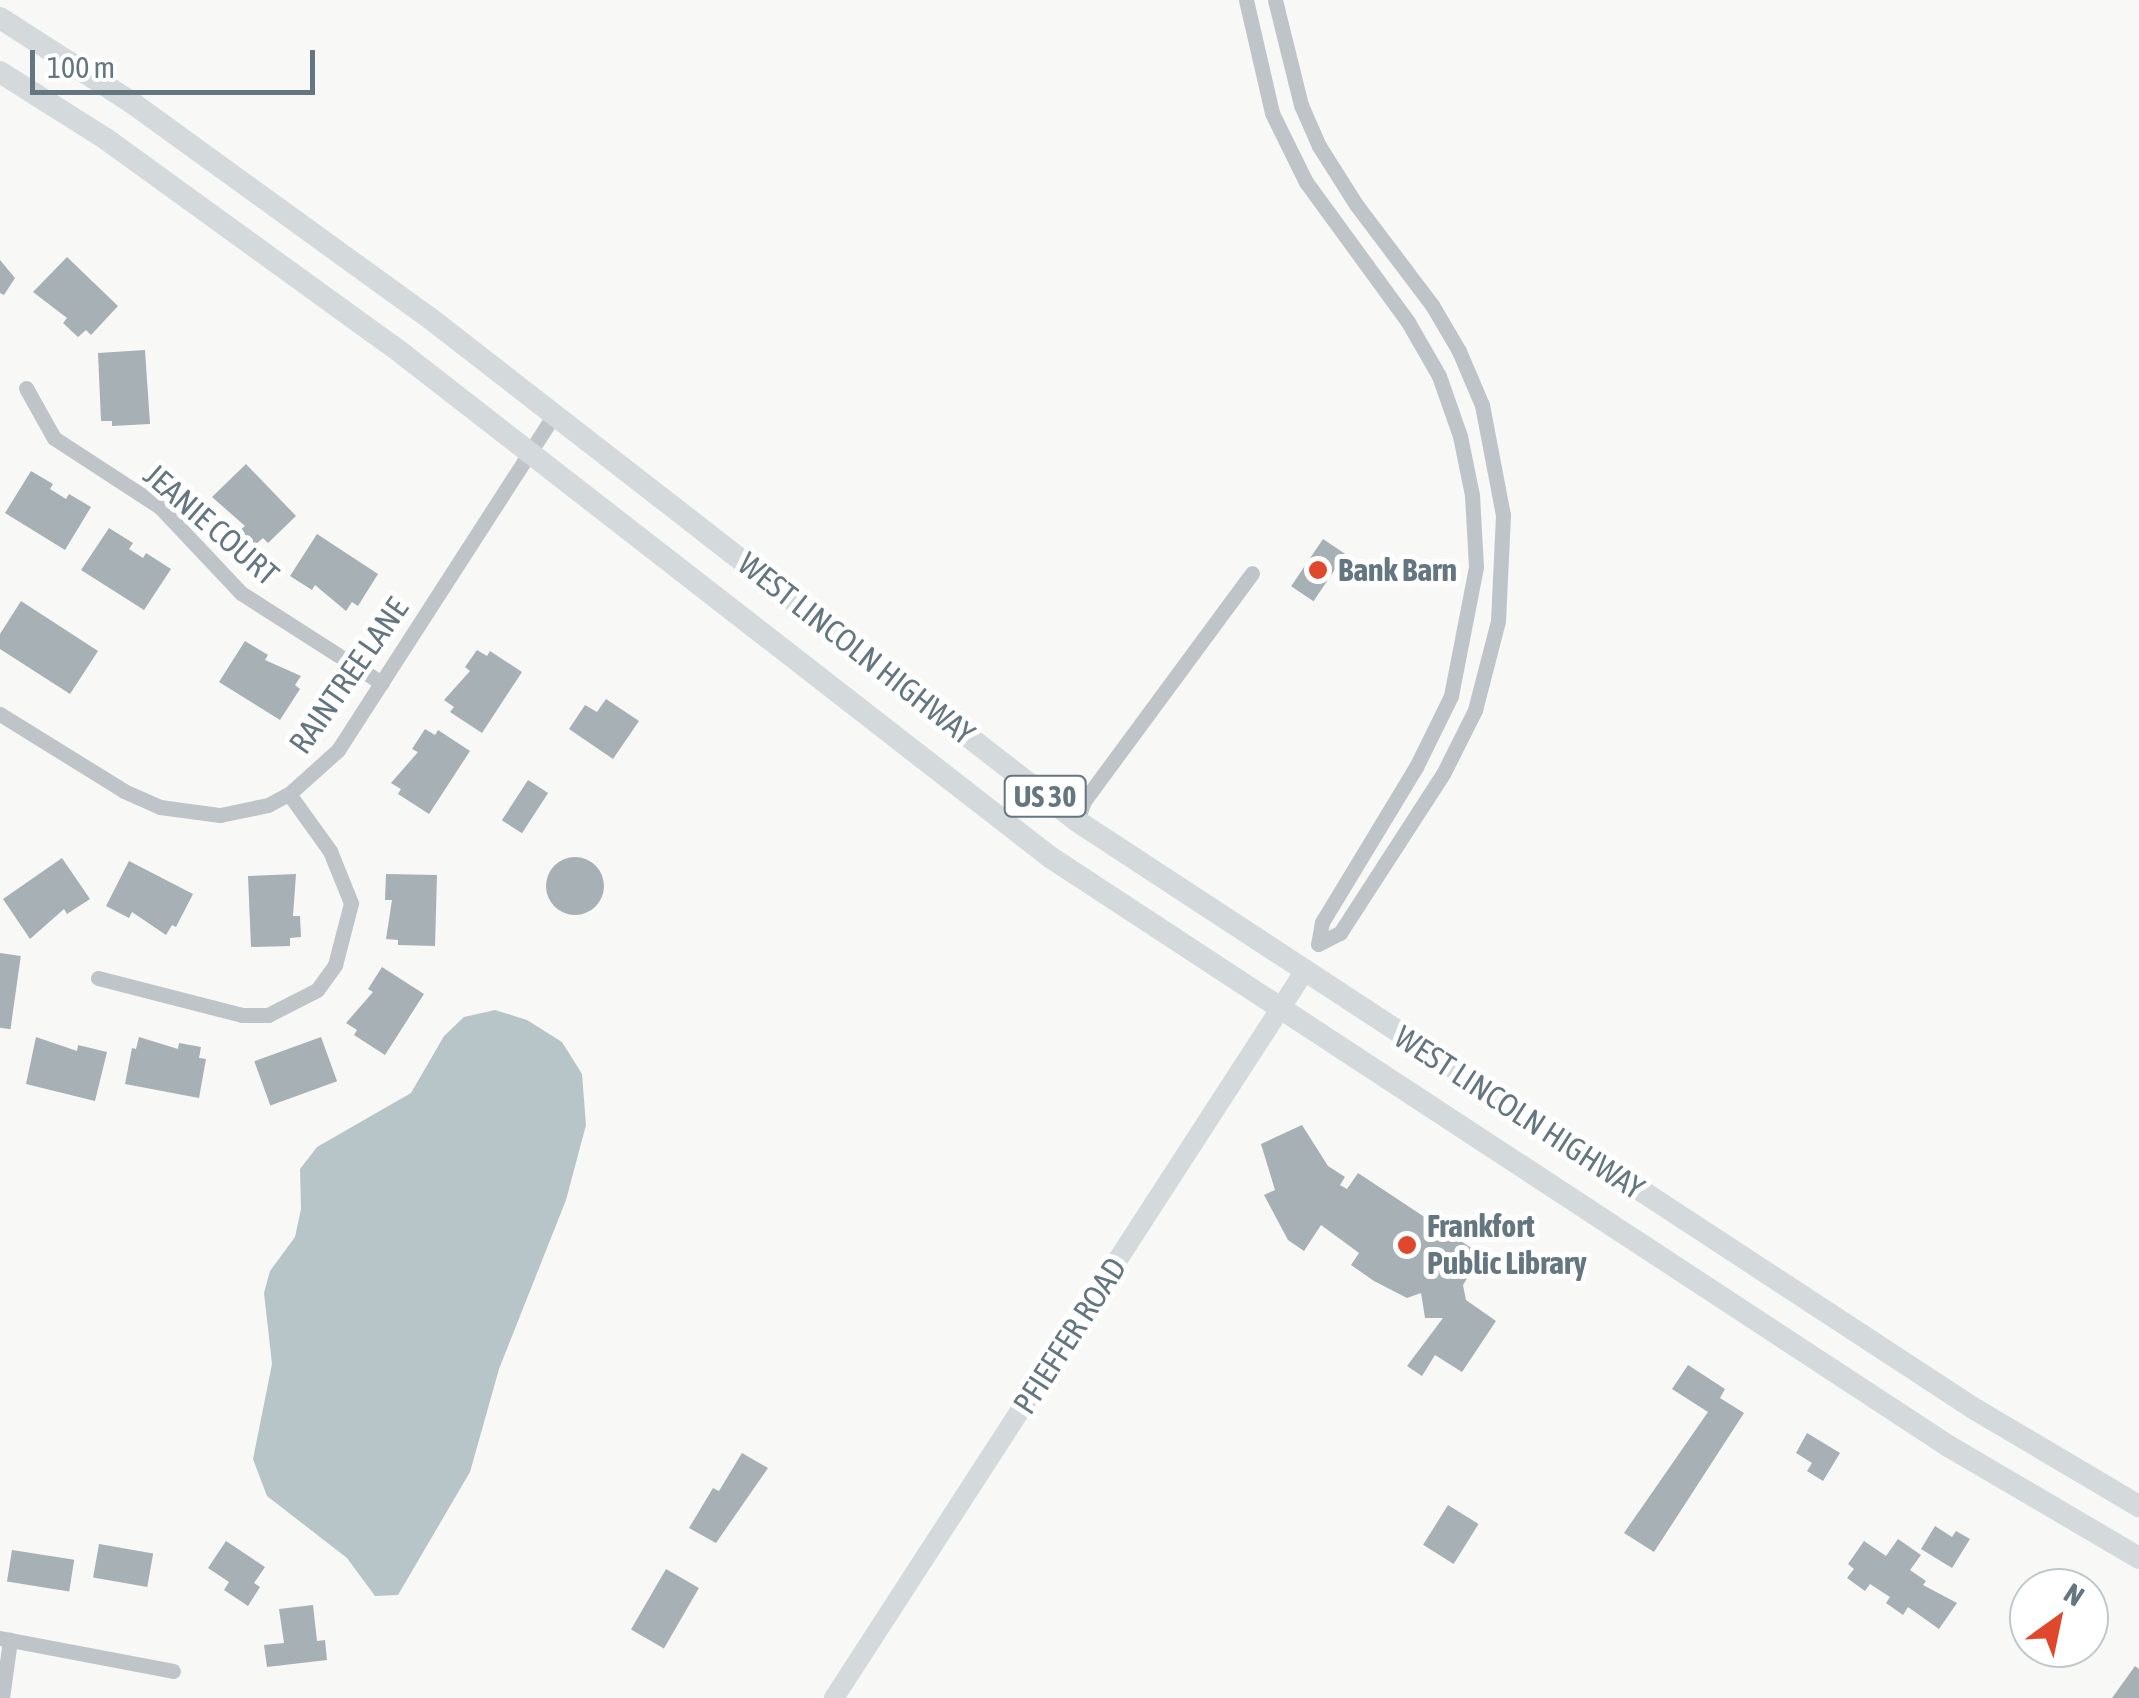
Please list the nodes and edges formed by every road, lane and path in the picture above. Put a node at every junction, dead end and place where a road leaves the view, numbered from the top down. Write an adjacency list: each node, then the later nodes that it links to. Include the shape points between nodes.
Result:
1 (1246, 0): 13 (street, via 1272,113 1306,182 1408,322 1438,376 1472,496 1476,566 1451,696 1322,922)
2 (1275, 0): 13 (street, via 1300,105 1320,146 1459,351 1482,405 1503,515 1498,621 1475,710 1444,774 1340,933)
3 (0, 18): 6 (main road, WEST LINCOLN HIGHWAY / US 30, via 232,173)
4 (0, 72): 7 (main road, WEST LINCOLN HIGHWAY / US 30, via 220,220)
5 (26, 388): 9 (street, JEANIE COURT, via 54,438 160,508 240,593)
6 (554, 416): 7 (street, RAINTREE LANE); 12 (main road, WEST LINCOLN HIGHWAY / US 30)
7 (530, 453): 9 (street, RAINTREE LANE); 16 (main road, WEST LINCOLN HIGHWAY / US 30, via 1050,857)
8 (1252, 573): 12 (street, via 1084,800)
9 (382, 683): 11 (street, RAINTREE LANE, via 338,750)
10 (0, 714): 11 (street, RAINTREE LANE, via 160,807 220,815)
11 (289, 794): 15 (street, via 330,851 351,903 334,966 317,990 268,1015 242,1014)
12 (1077, 821): 14 (main road, WEST LINCOLN HIGHWAY / US 30)
13 (1318, 944): 14 (street)
14 (1304, 972): 16 (street, PFIEFFER ROAD); 17 (main road, WEST LINCOLN HIGHWAY / US 30, via 1973,1408)
15 (98, 978)
16 (1281, 1011): 18 (main road, WEST LINCOLN HIGHWAY / US 30, via 1950,1447); 22 (street, PFIEFFER ROAD)
17 (2139, 1506)
18 (2139, 1558)
19 (5, 1639): 20 (street); 21 (street)
20 (173, 1672)
21 (2, 1698)
22 (834, 1698)

